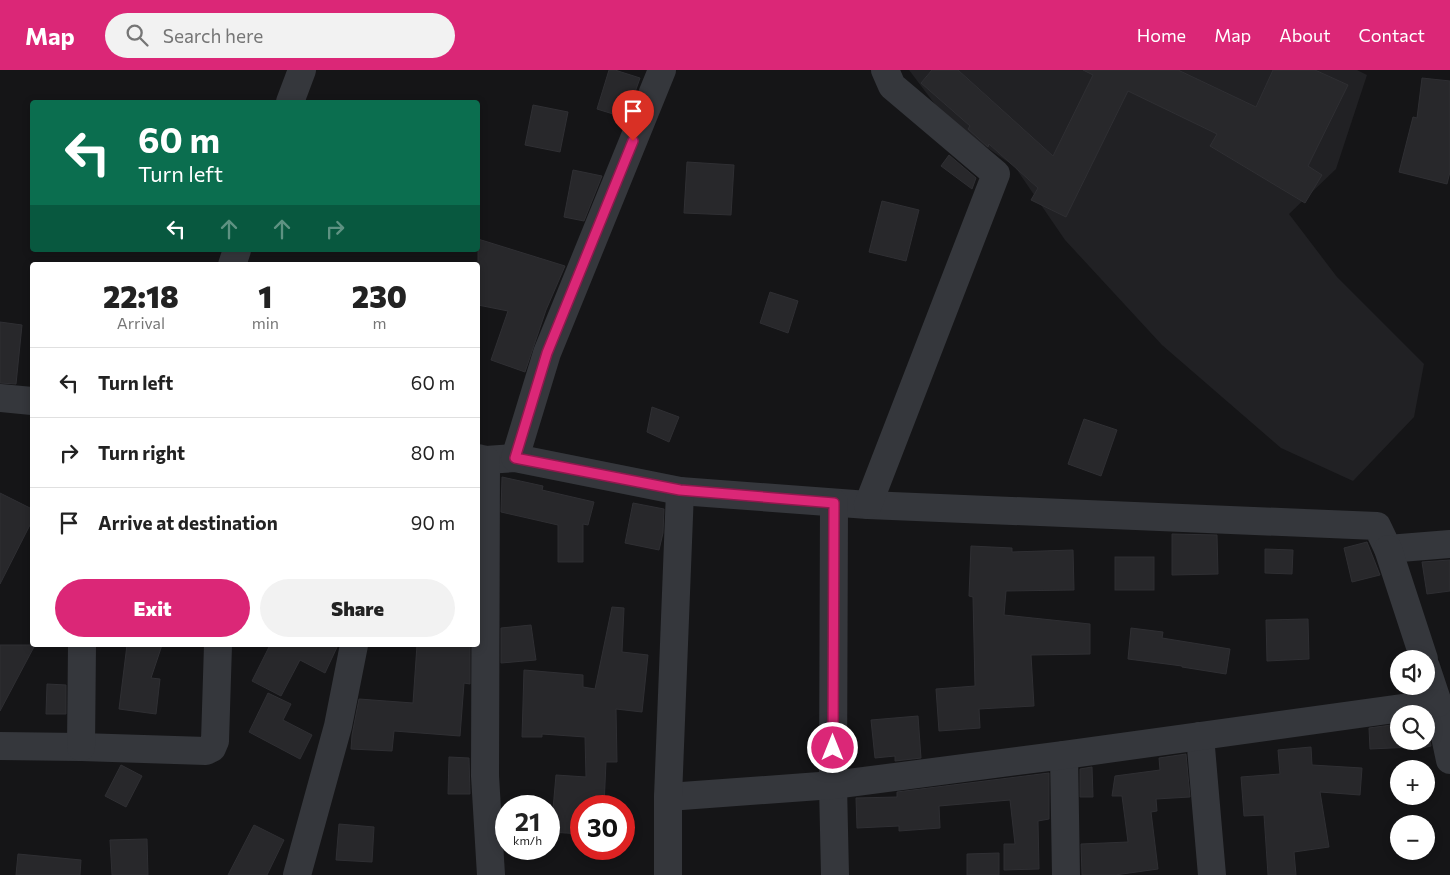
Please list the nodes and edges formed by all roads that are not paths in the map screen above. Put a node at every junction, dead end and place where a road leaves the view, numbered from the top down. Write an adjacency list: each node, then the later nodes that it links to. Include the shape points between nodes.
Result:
1 (302, 70): 4 (street)
2 (662, 70): 7 (street, via 547,353)
3 (885, 70): 11 (street, via 892,86 996,174)
4 (291, 100)
5 (0, 398): 6 (street)
6 (30, 401)
7 (515, 458): 8 (street); 9 (street)
8 (482, 459): 28 (street, via 484,776)
9 (680, 490): 10 (street); 26 (street)
10 (834, 503): 11 (street); 25 (street)
11 (868, 505): 13 (street, via 1377,526)
12 (1450, 544): 13 (street)
13 (1388, 549): 17 (street)
14 (82, 647): 22 (street)
15 (218, 647): 22 (street, via 215,741 212,748 206,751)
16 (354, 647): 27 (street, via 338,726)
17 (1421, 650)
18 (1435, 694): 19 (street)
19 (1438, 703): 20 (street); 24 (street)
20 (1200, 736): 23 (street); 32 (street)
21 (0, 746): 22 (street)
22 (81, 747)
23 (1064, 755): 25 (street); 31 (street)
24 (1450, 760)
25 (833, 785): 26 (street); 30 (street)
26 (668, 796): 29 (street)
27 (297, 875)
28 (491, 875)
29 (668, 875)
30 (835, 875)
31 (1066, 875)
32 (1212, 875)

